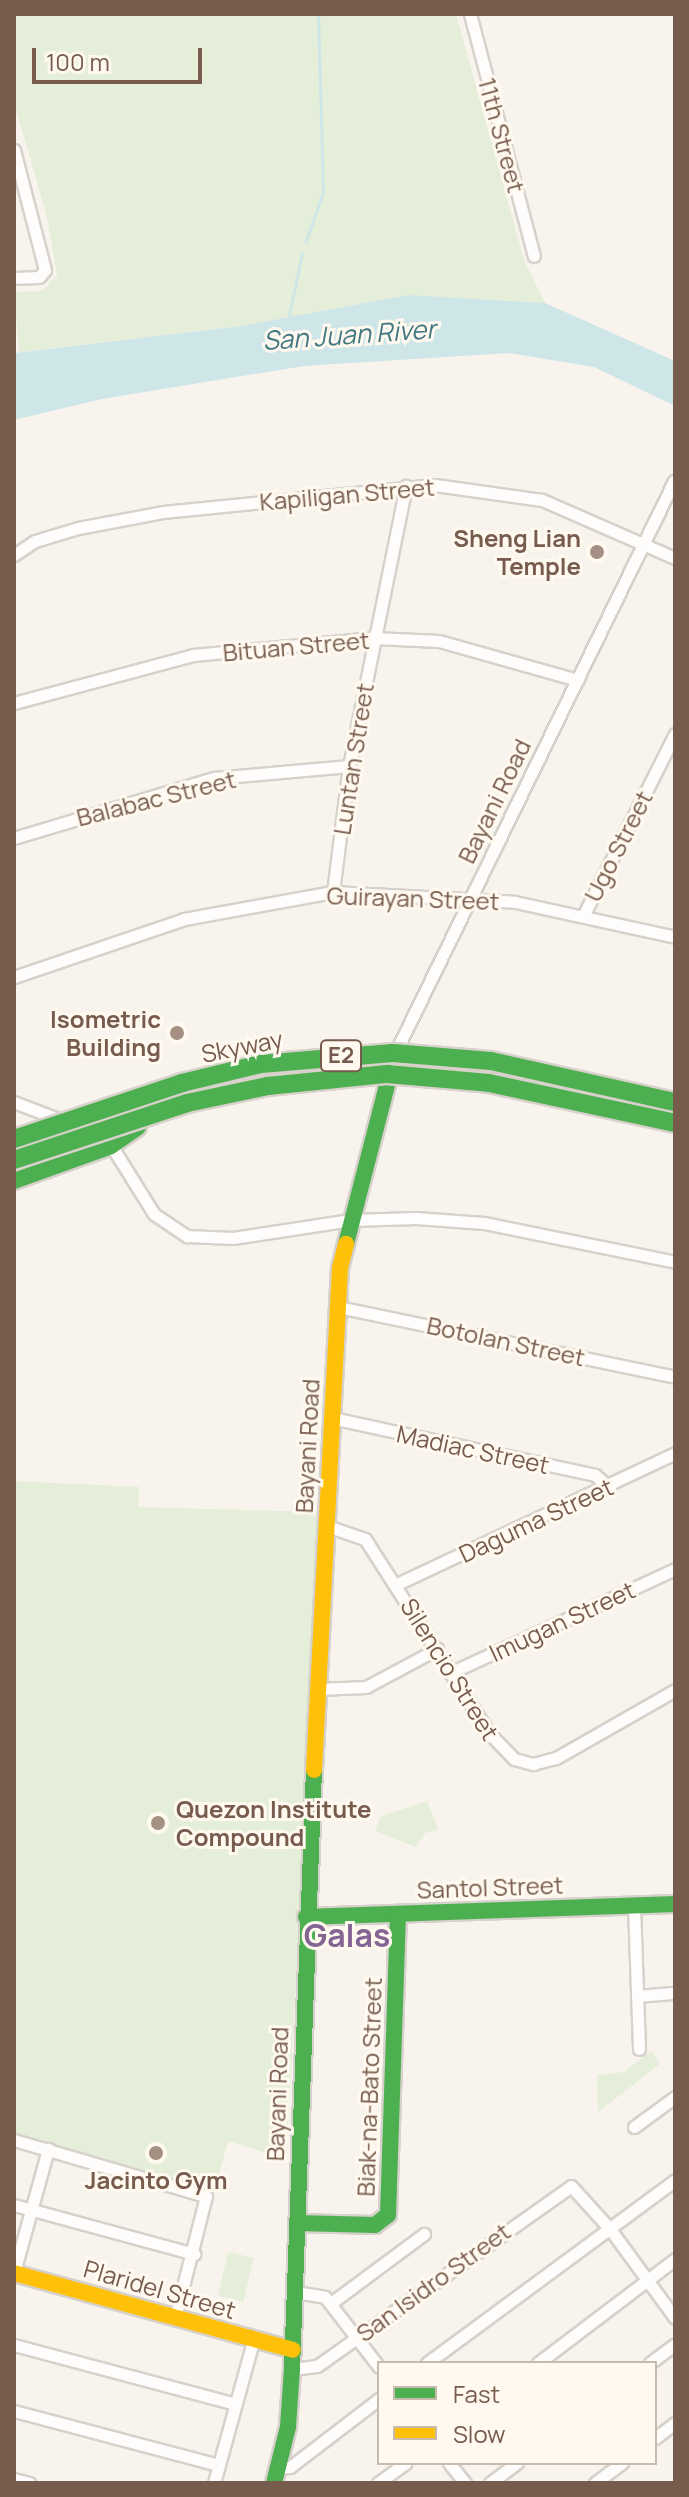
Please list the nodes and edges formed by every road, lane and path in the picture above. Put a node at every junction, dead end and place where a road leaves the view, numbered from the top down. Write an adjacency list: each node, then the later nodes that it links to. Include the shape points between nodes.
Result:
1 (470, 14): 3 (street, 11th Street)
2 (14, 150): 4 (street, via 45,270 39,277)
3 (534, 256)
4 (14, 278)
5 (674, 481): 7 (street, Bayani Road)
6 (406, 486): 7 (street, Kapiligan Street, via 474,487 542,500); 8 (street, Kapiligan Street, via 113,520 35,541); 10 (street, Luntan Street)
7 (645, 543): 9 (street, Kapiligan Street); 11 (street, Bayani Road)
8 (14, 555)
9 (675, 558)
10 (374, 638): 11 (street, Bituan Street, via 439,641); 12 (street, Bituan Street, via 193,655); 14 (street, Luntan Street)
11 (578, 680): 17 (street, Bayani Road)
12 (14, 703)
13 (675, 734): 18 (street, Ugo Street)
14 (349, 766): 15 (street, Balabac Street, via 214,778); 16 (street, Luntan Street)
15 (14, 838)
16 (333, 892): 17 (street, Guirayan Street); 20 (street, Guirayan Street, via 184,919)
17 (474, 897): 18 (street, Guirayan Street); 21 (street, Bayani Road)
18 (583, 916): 19 (street, Guirayan Street)
19 (675, 937)
20 (14, 977)
21 (397, 1049): 31 (main road, Bayani Road)
22 (14, 1102): 24 (street)
23 (675, 1102): 27 (main road, Skyway / E2, bridge, via 491,1061 393,1053 261,1064 182,1083)
24 (56, 1118)
25 (675, 1123): 29 (main road, Skyway / E2, bridge, via 489,1083 387,1074 268,1086 187,1103)
26 (138, 1127): 28 (main road)
27 (14, 1139)
28 (108, 1141): 30 (main road, via 93,1152); 31 (street, via 154,1214 187,1236 233,1238)
29 (14, 1160)
30 (14, 1181)
31 (351, 1220): 32 (street, via 484,1223); 33 (main road, Bayani Road)
32 (675, 1262)
33 (338, 1307): 34 (street, Botolan Street); 35 (main road, Bayani Road)
34 (675, 1377)
35 (332, 1418): 37 (street, Madiac Street, via 595,1475); 38 (main road, Bayani Road)
36 (675, 1453): 37 (street, Daguma Street)
37 (609, 1487): 40 (street, Daguma Street)
38 (327, 1526): 40 (street, Silencio Street, via 365,1539); 43 (main road, Bayani Road)
39 (675, 1569): 42 (street, Imugan Street)
40 (397, 1584): 41 (street, Silencio Street)
41 (437, 1649): 42 (street, Silencio Street); 43 (street, via 366,1687)
42 (450, 1673): 44 (street, Silencio Street, via 504,1753 533,1764 556,1758)
43 (318, 1689): 48 (main road, Bayani Road)
44 (675, 1690)
45 (675, 1904): 46 (main road, Santol Street)
46 (634, 1905): 47 (main road, Santol Street); 50 (street)
47 (398, 1914): 48 (main road, Santol Street); 59 (main road, Biak-na-Bato Street, via 388,2215 375,2225)
48 (306, 1917): 59 (main road, Bayani Road)
49 (675, 1993): 50 (street)
50 (637, 1996): 51 (street)
51 (639, 2049)
52 (675, 2097): 53 (street)
53 (634, 2127)
54 (14, 2140): 55 (street)
55 (48, 2149): 58 (street); 62 (street, via 204,2194 207,2201)
56 (675, 2180): 60 (street)
57 (14, 2205): 58 (street)
58 (30, 2209): 62 (street); 64 (street)
59 (297, 2223): 66 (main road, Bayani Road)
60 (610, 2229): 65 (street); 70 (street, San Isidro Street, via 571,2186); 75 (street)
61 (424, 2234): 67 (street)
62 (194, 2254): 68 (street)
63 (675, 2259): 65 (street)
64 (14, 2272): 68 (main road, Plaridel Street)
65 (648, 2279): 69 (street); 76 (street)
66 (295, 2292): 67 (street, via 320,2294); 74 (main road, Bayani Road)
67 (331, 2303): 70 (street)
68 (175, 2318): 71 (main road, Plaridel Street)
69 (675, 2318)
70 (357, 2337): 74 (street, San Isidro Street, via 317,2366); 78 (street)
71 (253, 2341): 74 (main road, Plaridel Street); 80 (street)
72 (675, 2344): 77 (street)
73 (14, 2345): 80 (street)
74 (292, 2360): 89 (main road, Bayani Road, via 288,2427)
75 (430, 2361)
76 (541, 2361)
77 (653, 2361)
78 (377, 2364)
79 (377, 2401): 89 (street)
80 (235, 2404): 84 (street)
81 (14, 2411): 84 (street)
82 (675, 2423): 83 (street)
83 (657, 2436)
84 (219, 2465): 92 (street)
85 (403, 2465): 93 (street)
86 (451, 2465): 94 (street)
87 (514, 2465): 95 (street)
88 (619, 2465): 96 (street)
89 (276, 2476)
90 (14, 2479): 91 (street)
91 (29, 2483)
92 (214, 2483)
93 (378, 2483)
94 (465, 2483)
95 (490, 2483)
96 (595, 2483)

